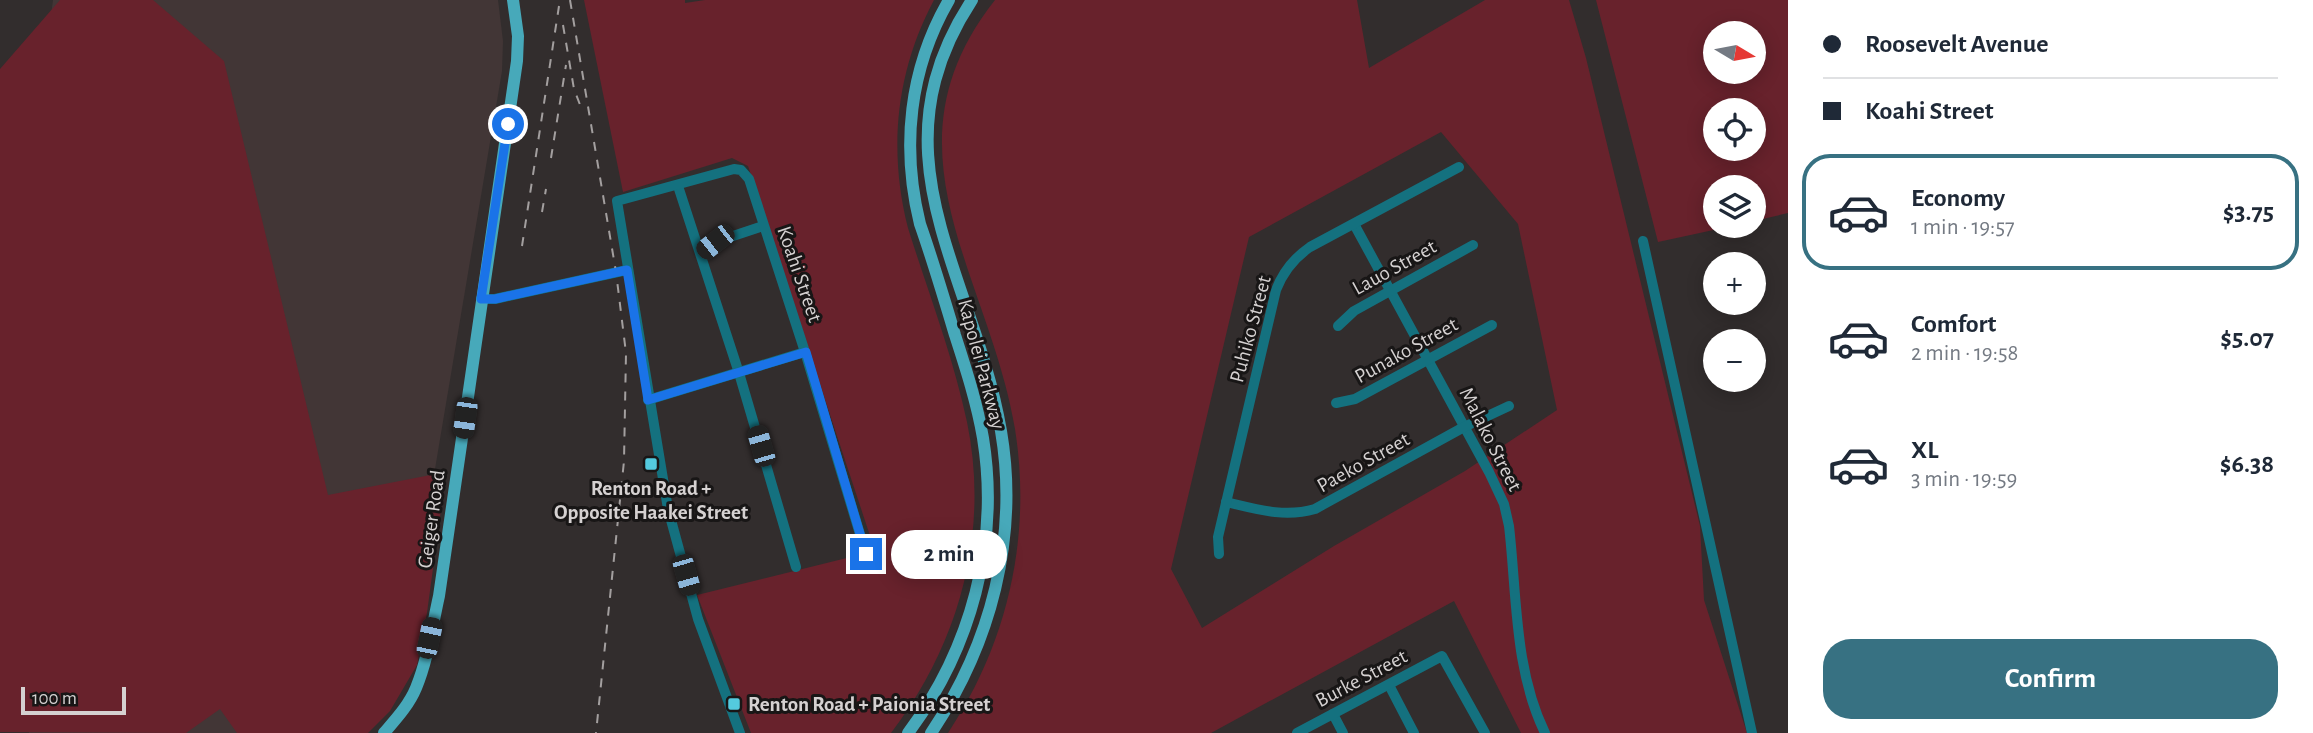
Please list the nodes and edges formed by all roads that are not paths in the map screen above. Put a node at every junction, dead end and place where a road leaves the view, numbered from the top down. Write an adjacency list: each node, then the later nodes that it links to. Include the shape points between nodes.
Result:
1 (513, 0): 13 (main road, Geiger Road, via 519,36 517,61)
2 (949, 0): 32 (main road, Kapolei Parkway, via 932,33 917,80 910,161 920,224 980,419 987,523 978,583 961,638 937,690)
3 (972, 0): 33 (main road, Kapolei Parkway, via 938,70 929,116 928,162 936,213 997,413 1005,471 1005,530 985,626 962,681)
4 (1459, 167): 6 (street, Puhiko Street)
5 (678, 186): 7 (street, Koahi Street, via 741,170 749,179); 10 (street); 11 (street, via 617,201)
6 (1354, 223): 12 (street, Malako Street); 23 (street, Puhiko Street, via 1302,253 1280,281)
7 (763, 226): 10 (street, via 715,242); 16 (street, Koahi Street)
8 (1643, 241): 38 (street)
9 (1473, 245): 12 (street, Lauo Street)
10 (702, 252): 18 (street)
11 (627, 270): 13 (street); 19 (street)
12 (1390, 291): 15 (street, Lauo Street, via 1350,313); 17 (street, Malako Street)
13 (481, 299): 30 (main road, Geiger Road, via 439,596 425,659 415,690)
14 (1492, 325): 17 (street, Punako Street)
15 (1338, 326)
16 (806, 352): 18 (street); 24 (street, Koahi Street)
17 (1428, 360): 20 (street, Punako Street, via 1355,400); 22 (street, Malako Street)
18 (739, 373): 19 (street); 26 (street)
19 (648, 400): 31 (street, via 668,509 698,619)
20 (1336, 403)
21 (1509, 406): 22 (street, Paeko Street)
22 (1464, 427): 23 (street, Paeko Street, via 1315,509 1278,513); 29 (street, Malako Street, via 1507,514 1523,667)
23 (1226, 502): 25 (street, Puhiko Street, via 1217,542)
24 (866, 554)
25 (1219, 554)
26 (796, 567)
27 (1389, 684): 28 (street, Burke Street); 36 (street); 37 (street, Burke Street, via 1442,656)
28 (1333, 714): 34 (street, Burke Street); 35 (street)
29 (1541, 732)
30 (384, 733)
31 (740, 733)
32 (908, 733)
33 (931, 733)
34 (1297, 733)
35 (1343, 733)
36 (1415, 733)
37 (1485, 733)
38 (1752, 733)

